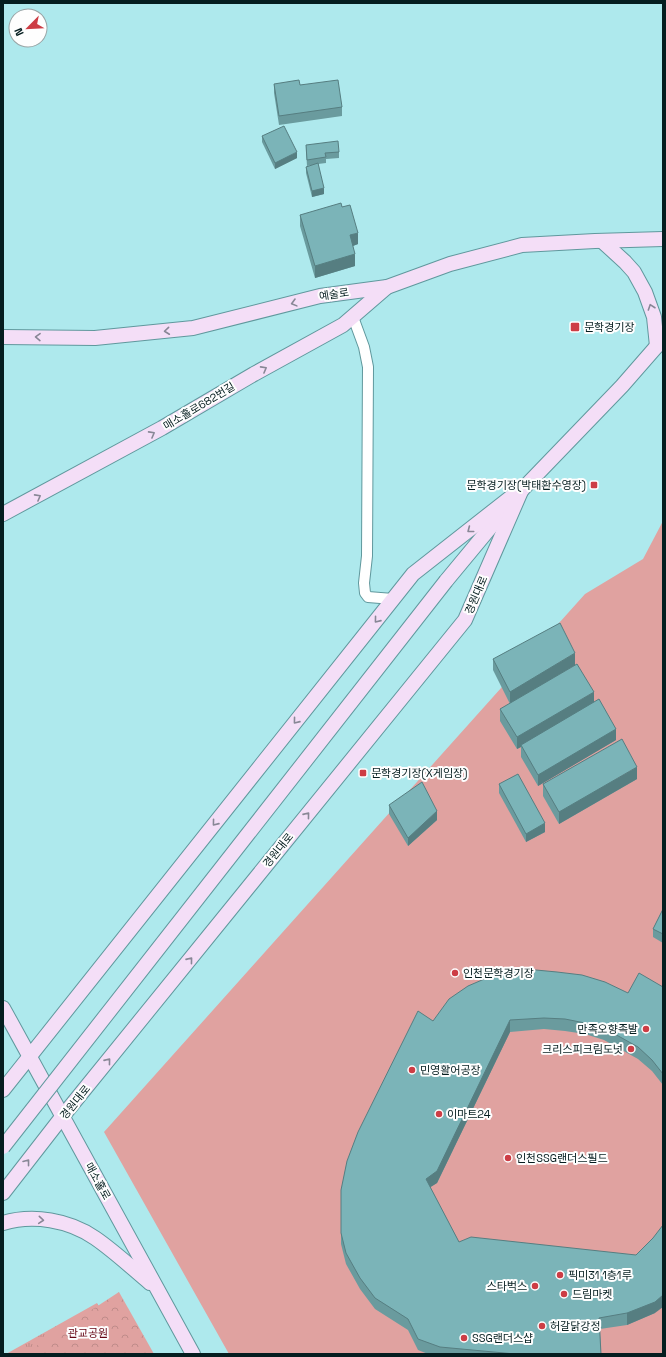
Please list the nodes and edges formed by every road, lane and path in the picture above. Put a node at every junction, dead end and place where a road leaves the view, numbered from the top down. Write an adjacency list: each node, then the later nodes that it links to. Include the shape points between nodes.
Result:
1 (663, 239): 2 (main road, 예술로)
2 (602, 241): 3 (main road, 예술로, via 522,245 450,264); 6 (main road, one-way to 2, via 645,292 634,272)
3 (387, 286): 4 (main road, 매소홀로682번길); 5 (main road, 예술로, one-way to 5, via 320,296 193,328 96,338)
4 (353, 317): 8 (main road, 매소홀로682번길, one-way to 4, via 162,428); 9 (street, via 368,367 365,593 368,597)
5 (3, 337)
6 (660, 342): 7 (main road, 경원대로, via 622,386)
7 (522, 489): 9 (main road, 경원대로, one-way to 9, via 413,574); 13 (main road, 경원대로, one-way to 7, via 465,620); 14 (main road, 경원대로, bridge, via 446,581)
8 (3, 514)
9 (393, 599): 11 (main road, 경원대로, one-way to 11)
10 (3, 1008): 11 (main road, 매소홀로)
11 (29, 1056): 12 (main road, 경원대로); 13 (main road, 매소홀로)
12 (3, 1090)
13 (62, 1117): 15 (main road, 경원대로, one-way to 13); 17 (main road, 매소홀로)
14 (3, 1148)
15 (3, 1193)
16 (3, 1223): 17 (main road, one-way to 17, via 40,1219 67,1224 94,1237)
17 (156, 1288): 18 (main road, 매소홀로)
18 (193, 1354)

